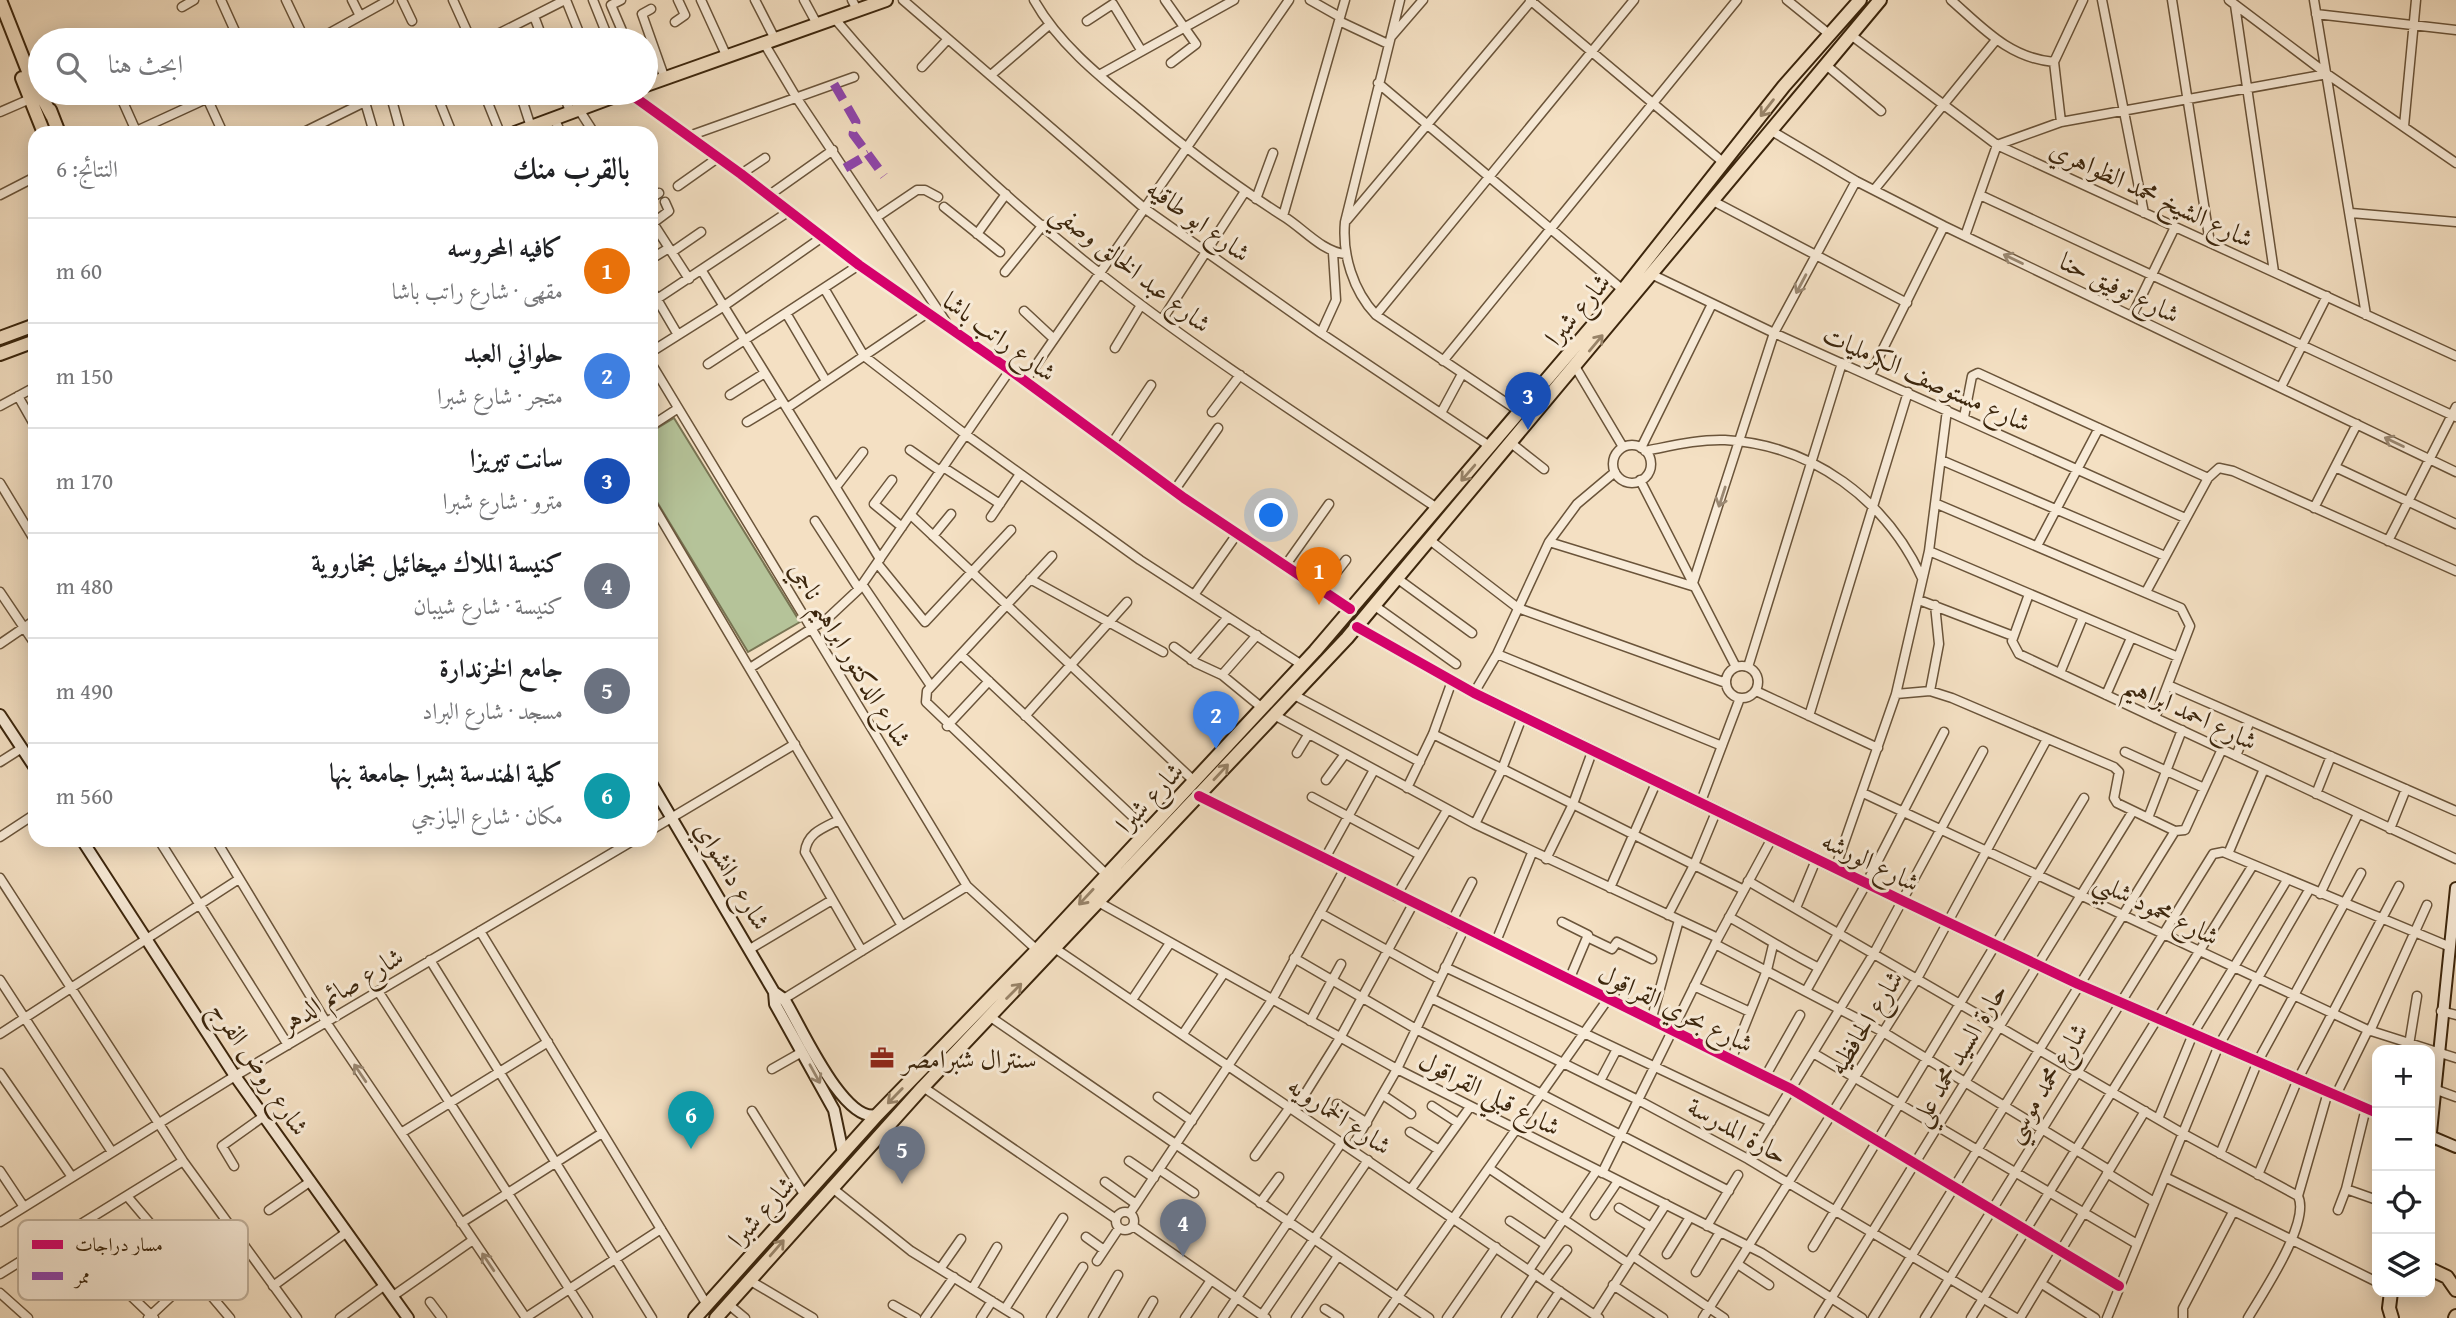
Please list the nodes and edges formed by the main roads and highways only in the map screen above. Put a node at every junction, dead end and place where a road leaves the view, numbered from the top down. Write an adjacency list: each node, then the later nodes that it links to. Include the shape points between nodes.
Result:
1 (0, 0): 11 (main road)
2 (10, 0): 9 (main road)
3 (886, 0): 6 (main road)
4 (1860, 0): 8 (main road, شارع شبرا)
5 (1880, 0): 10 (main road, شارع شبرا)
6 (855, 5): 13 (main road, via 835,19)
7 (0, 22): 12 (main road)
8 (1807, 59): 10 (main road, via 1812,68); 14 (main road, شارع شبرا)
9 (28, 61)
10 (1824, 68): 15 (main road, شارع شبرا)
11 (28, 69)
12 (28, 74)
13 (658, 81)
14 (1784, 86): 15 (main road); 26 (main road, شارع شبرا, one-way to 26, via 1623,290)
15 (1798, 98): 27 (main road, شارع شبرا, one-way to 15)
16 (39, 105): 19 (main road)
17 (45, 105): 20 (main road)
18 (584, 105): 21 (main road)
19 (43, 126)
20 (56, 126)
21 (534, 126)
22 (28, 328): 23 (main road)
23 (0, 338)
24 (28, 344): 25 (main road)
25 (0, 354)
26 (1315, 652): 27 (main road); 28 (main road, شارع شبرا, via 1194,782)
27 (1326, 661): 28 (main road, شارع شبرا, one-way to 27, via 1199,796)
28 (1174, 813): 33 (main road, شارع شبرا, one-way to 33, via 1149,831 877,1115); 34 (main road, شارع شبرا, one-way to 28, via 923,1087 1100,903)
29 (2451, 1274): 30 (main road)
30 (2456, 1289)
31 (2391, 1297): 32 (main road)
32 (2389, 1317)
33 (695, 1318)
34 (716, 1318)

